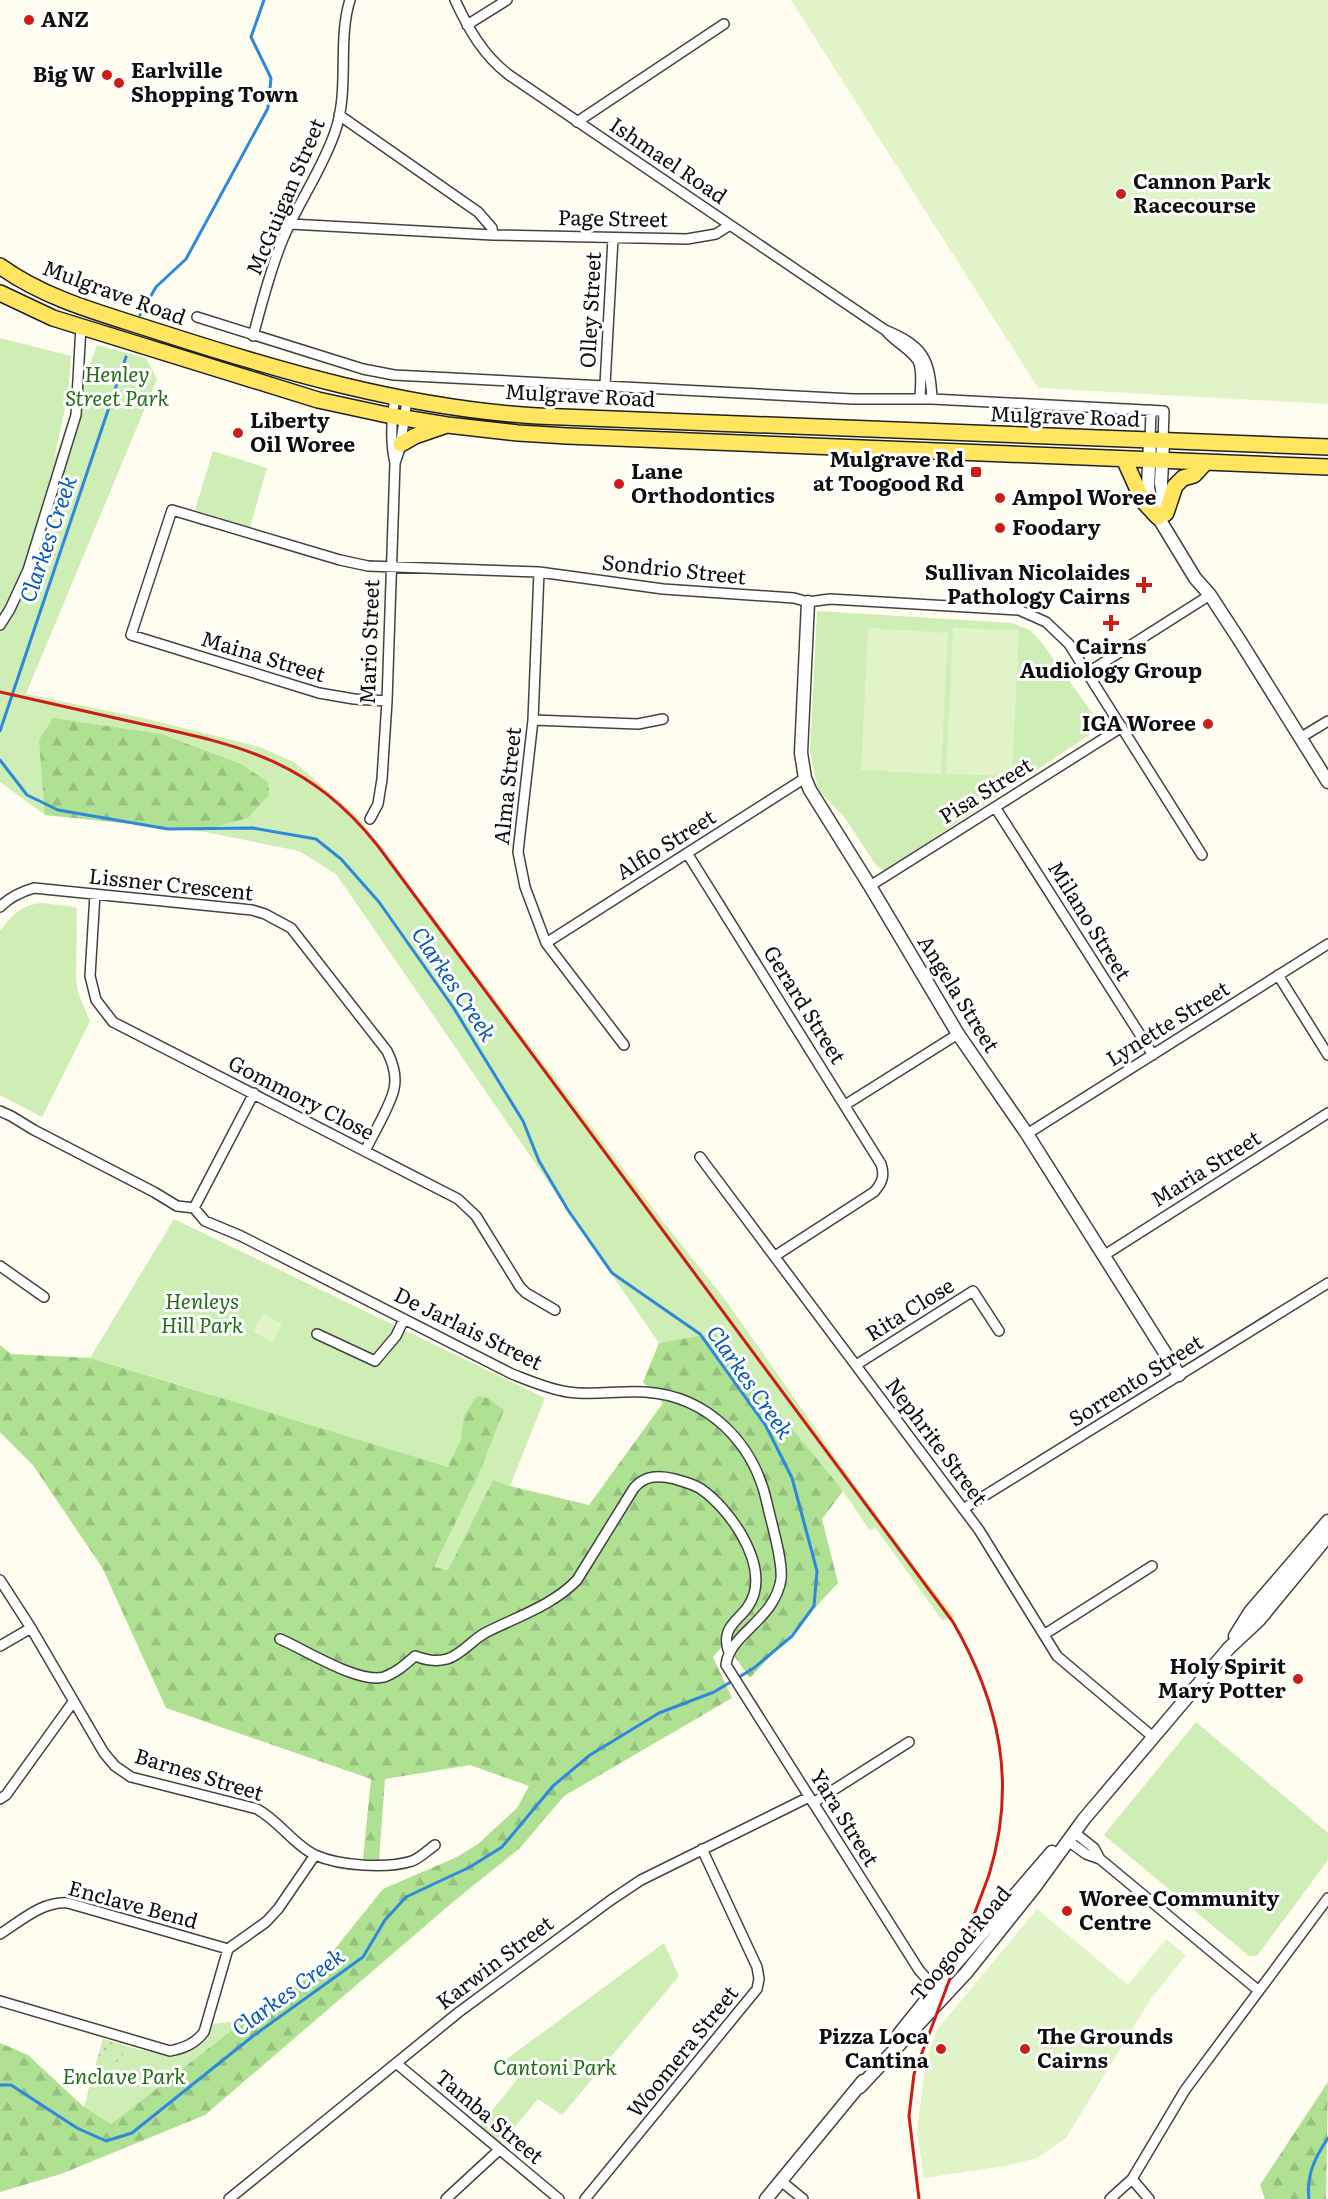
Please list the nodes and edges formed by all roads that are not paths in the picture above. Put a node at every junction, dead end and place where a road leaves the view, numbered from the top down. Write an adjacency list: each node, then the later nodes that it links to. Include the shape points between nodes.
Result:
1 (350, 0): 6 (street, McGuigan Street)
2 (455, 0): 5 (street, Ishmael Road)
3 (507, 0): 5 (street)
4 (724, 24): 7 (street)
5 (467, 25): 7 (street, Ishmael Road, via 500,68)
6 (339, 115): 8 (street, McGuigan Street, via 323,161); 10 (street, via 478,212)
7 (577, 122): 9 (street, Ishmael Road)
8 (290, 224): 10 (street, Page Street); 17 (street, McGuigan Street)
9 (730, 225): 11 (street, Page Street, via 716,234 697,238); 16 (street, Ishmael Road)
10 (493, 235): 11 (street, Page Street)
11 (613, 238): 18 (street, Olley Street)
12 (0, 266): 19 (main road, Mulgrave Road, via 66,302 277,369)
13 (0, 293): 15 (main road, Mulgrave Road)
14 (197, 317): 17 (street, Mulgrave Road)
15 (81, 326): 23 (main road, Mulgrave Road, via 298,395); 38 (street, via 76,415 28,570)
16 (885, 330): 20 (street, Ishmael Road, via 918,360); 21 (street, Ishmael Road, via 899,335 926,358)
17 (253, 336): 18 (street, Mulgrave Road, via 394,375)
18 (605, 385): 20 (street, Mulgrave Road)
19 (401, 399): 23 (street, Mario Street); 25 (main road, Mulgrave Road, via 537,416)
20 (920, 399): 21 (street, Mulgrave Road)
21 (932, 399): 22 (street, Mulgrave Road)
22 (1151, 410): 25 (street, Mulgrave Road); 25 (street, Mulgrave Road, via 1164,411)
23 (398, 417): 24 (main road, Mulgrave Road); 26 (street, Mario Street); 31 (street, Mario Street, via 392,449)
24 (447, 424): 26 (main road); 28 (main road, Mulgrave Road, via 567,436)
25 (1156, 442): 27 (main road); 29 (street)
26 (401, 444): 31 (street, Mario Street)
27 (1328, 447)
28 (1124, 459): 29 (main road, Mulgrave Road); 33 (main road, via 1143,501)
29 (1155, 460): 30 (main road, Mulgrave Road); 33 (street)
30 (1206, 462): 32 (main road, Mulgrave Road); 33 (main road, via 1175,486)
31 (395, 463): 34 (street, Mario Street)
32 (1328, 467)
33 (1162, 515): 36 (street, via 1201,572)
34 (390, 568): 35 (street, Sondrio Street); 39 (street, Sondrio Street, via 340,560 172,510); 41 (street, Mario Street)
35 (539, 572): 37 (street, Sondrio Street, via 663,589); 43 (street, Alma Street)
36 (1210, 595): 40 (street); 46 (street)
37 (808, 602): 40 (street, Sondrio Street, via 830,599 1019,610 1054,628); 47 (street, Angela Street, via 801,753)
38 (0, 625)
39 (131, 636): 41 (street, Maina Street, via 319,693)
40 (1087, 673): 45 (street, Sondrio Street)
41 (387, 701): 50 (street, Mario Street, via 382,778 378,804)
42 (663, 719): 43 (street, via 638,724)
43 (533, 720): 56 (street, Alma Street, via 518,852 525,887)
44 (1328, 721): 46 (street)
45 (1122, 727): 49 (street, Pisa Street); 52 (street, Sondrio Street)
46 (1300, 738): 48 (street)
47 (805, 778): 51 (street, Alfio Street); 53 (street, Angela Street)
48 (1328, 782)
49 (995, 807): 53 (street, Pisa Street); 61 (street, Milano Street)
50 (370, 819)
51 (687, 853): 56 (street, Alfio Street); 64 (street, Gerard Street)
52 (1202, 855)
53 (870, 886): 59 (street, Angela Street)
54 (95, 894): 55 (street, Lissner Crescent, via 34,888 21,891); 63 (street, Gommory Close, via 90,976 96,1000 113,1022); 68 (street, Lissner Crescent, via 252,910 291,928 393,1064 394,1090)
55 (0, 907)
56 (546, 943): 60 (street, Alma Street)
57 (1328, 944): 58 (street, Lynette Street)
58 (1278, 975): 61 (street, Lynette Street); 62 (street)
59 (958, 1034): 64 (street); 67 (street, Angela Street)
60 (624, 1045)
61 (1153, 1055): 67 (street, Lynette Street)
62 (1328, 1055)
63 (254, 1093): 68 (street, Gommory Close); 70 (street)
64 (846, 1105): 71 (street, Gerard Street, via 881,1164 883,1178 874,1192)
65 (0, 1111): 70 (street, De Jarlais Street, via 168,1202)
66 (1328, 1113): 72 (street, Maria Street)
67 (1027, 1134): 72 (street, Angela Street)
68 (365, 1151): 76 (street, Gommory Close, via 458,1199 477,1216 520,1287)
69 (700, 1157): 71 (street, Nephrite Street)
70 (194, 1208): 77 (street, De Jarlais Street, via 205,1221)
71 (775, 1256): 80 (street, Nephrite Street)
72 (1103, 1256): 81 (street, Angela Street)
73 (0, 1266): 75 (street)
74 (1328, 1283): 81 (street, Sorrento Street)
75 (44, 1297)
76 (555, 1310)
77 (404, 1320): 79 (street, via 375,1361); 94 (street, De Jarlais Street, via 534,1383 585,1394 667,1395 707,1412 729,1430 752,1460 764,1489 781,1576 767,1611)
78 (999, 1331): 80 (street, Rita Close, via 973,1291)
79 (317, 1334)
80 (856, 1365): 82 (street, Nephrite Street)
81 (1179, 1375): 82 (street, Sorrento Street)
82 (963, 1509): 90 (street, Nephrite Street)
83 (1328, 1521): 93 (street, Toogood Road, via 1250,1612)
84 (1328, 1536): 86 (street, Toogood Road)
85 (1328, 1546): 86 (street)
86 (1308, 1561): 93 (street, Toogood Road, via 1259,1620)
87 (1152, 1566): 90 (street)
88 (0, 1580): 89 (street, Barnes Street)
89 (31, 1628): 92 (street); 96 (street, Barnes Street)
90 (1044, 1634): 97 (street, Nephrite Street, via 1057,1656)
91 (280, 1639): 94 (street, via 348,1671 376,1678 395,1672 415,1656 429,1661 448,1659 482,1634 568,1589 634,1488 644,1478 662,1476 700,1488 712,1498 734,1523 752,1558 756,1586 751,1603 726,1632)
92 (0, 1646)
93 (1228, 1648): 97 (street, Toogood Road)
94 (729, 1653): 95 (street, De Jarlais Street)
95 (728, 1667): 100 (street, Yara Street)
96 (73, 1702): 99 (street); 104 (street, Barnes Street, via 104,1753 131,1777 257,1809)
97 (1153, 1737): 101 (street, Toogood Road)
98 (909, 1742): 100 (street, Karwin Street)
99 (0, 1799)
100 (811, 1800): 103 (street, Karwin Street); 109 (street, Yara Street, via 919,1970)
101 (1070, 1836): 108 (street, via 1094,1848 1100,1859); 109 (street, Toogood Road, via 989,1944)
102 (435, 1845): 104 (street, Barnes Street, via 414,1861 381,1866)
103 (702, 1849): 111 (street, Karwin Street, via 610,1900); 118 (street, Woomera Street, via 757,1967 757,1989)
104 (315, 1855): 107 (street, via 266,1922)
105 (1328, 1898): 108 (street)
106 (0, 1934): 107 (street, Enclave Bend, via 56,1902)
107 (228, 1949): 110 (street, via 204,2032 198,2040 170,2051)
108 (1259, 1991): 113 (street, via 1185,2090)
109 (940, 1992): 114 (street, Toogood Road)
110 (0, 2001)
111 (396, 2063): 112 (street, Tamba Street); 115 (street, Karwin Street)
112 (500, 2150): 116 (street); 117 (street, Tamba Street)
113 (1132, 2179): 121 (street); 122 (street)
114 (781, 2181): 119 (street, Toogood Road); 120 (street)
115 (229, 2199)
116 (446, 2199)
117 (559, 2199)
118 (585, 2199)
119 (766, 2199)
120 (803, 2199)
121 (1110, 2199)
122 (1149, 2199)

